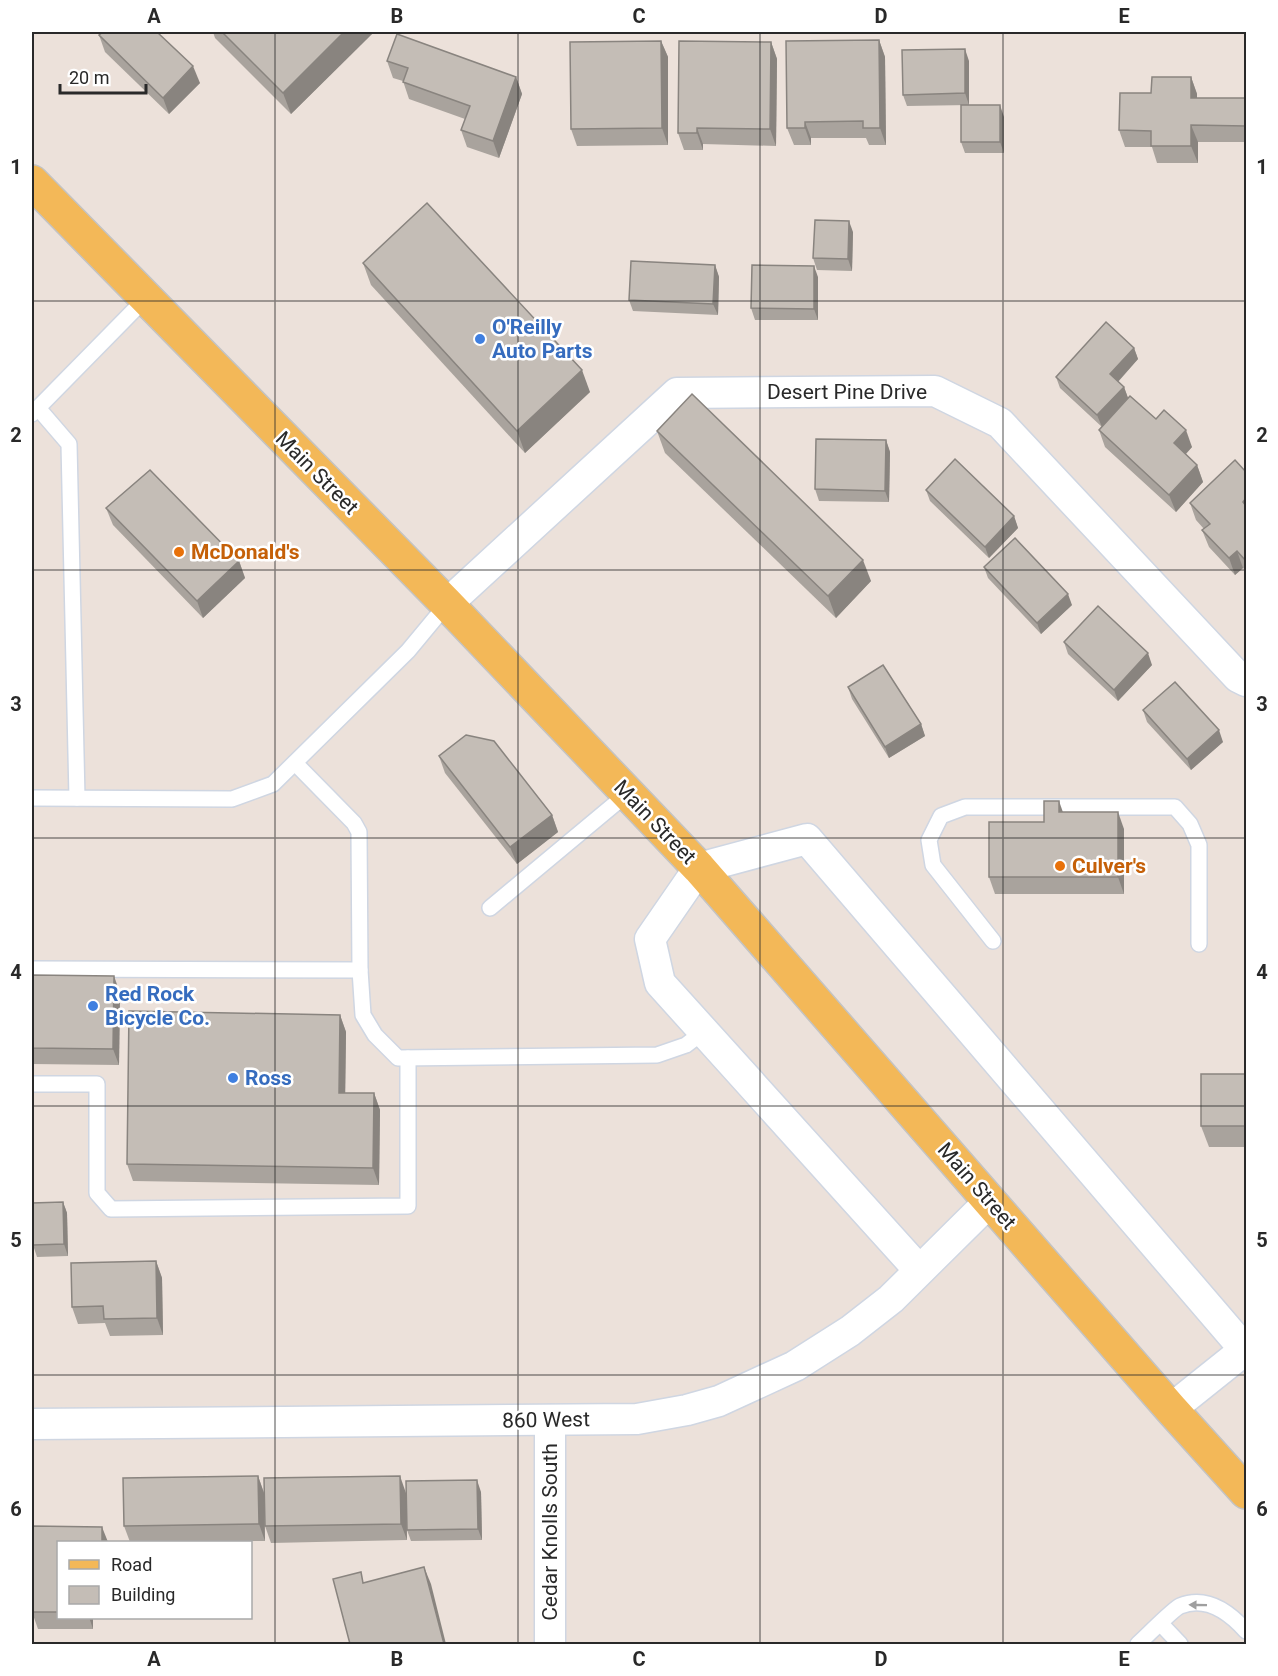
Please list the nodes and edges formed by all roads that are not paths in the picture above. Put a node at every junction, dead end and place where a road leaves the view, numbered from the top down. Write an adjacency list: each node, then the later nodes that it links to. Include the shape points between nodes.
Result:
1 (32, 182): 2 (main road, Main Street)
2 (146, 298): 3 (lane); 4 (main road, Main Street)
3 (35, 411): 9 (lane, via 69,444)
4 (447, 604): 5 (street, Desert Pine Drive, via 677,393 935,391 1000,423 1238,677); 6 (lane, via 408,651); 7 (main road, Main Street)
5 (1246, 681)
6 (295, 763): 9 (lane, via 273,784 232,799); 15 (lane, via 360,832)
7 (628, 793): 10 (main road, Main Street); 11 (lane)
8 (32, 798): 9 (lane)
9 (77, 798)
10 (699, 868): 16 (street, via 650,939 660,983); 19 (main road, Main Street); 21 (street, via 807,839)
11 (490, 908)
12 (993, 940): 13 (lane, via 933,865 929,840 941,816 964,807 1175,807 1200,844)
13 (1200, 944)
14 (32, 969): 15 (lane)
15 (360, 970): 17 (lane, via 363,1015 375,1035 398,1058)
16 (703, 1032): 17 (lane, via 686,1045 657,1055); 20 (street)
17 (408, 1058): 18 (lane, via 408,1206 111,1209 97,1193 97,1084)
18 (32, 1084)
19 (990, 1201): 20 (street, 860 West); 22 (main road, Main Street)
20 (919, 1270): 23 (street, 860 West, via 891,1299 850,1331 795,1366 719,1401 637,1419)
21 (1246, 1350): 22 (street)
22 (1171, 1409): 25 (main road, Main Street)
23 (550, 1420): 24 (street, 860 West); 28 (street, Cedar Knolls South)
24 (32, 1424)
25 (1246, 1492)
26 (1161, 1624): 27 (lane, one-way to 26, via 1232,1615 1216,1606 1195,1603 1179,1606); 29 (lane); 30 (lane)
27 (1246, 1631)
28 (550, 1644)
29 (1138, 1644)
30 (1180, 1644)

